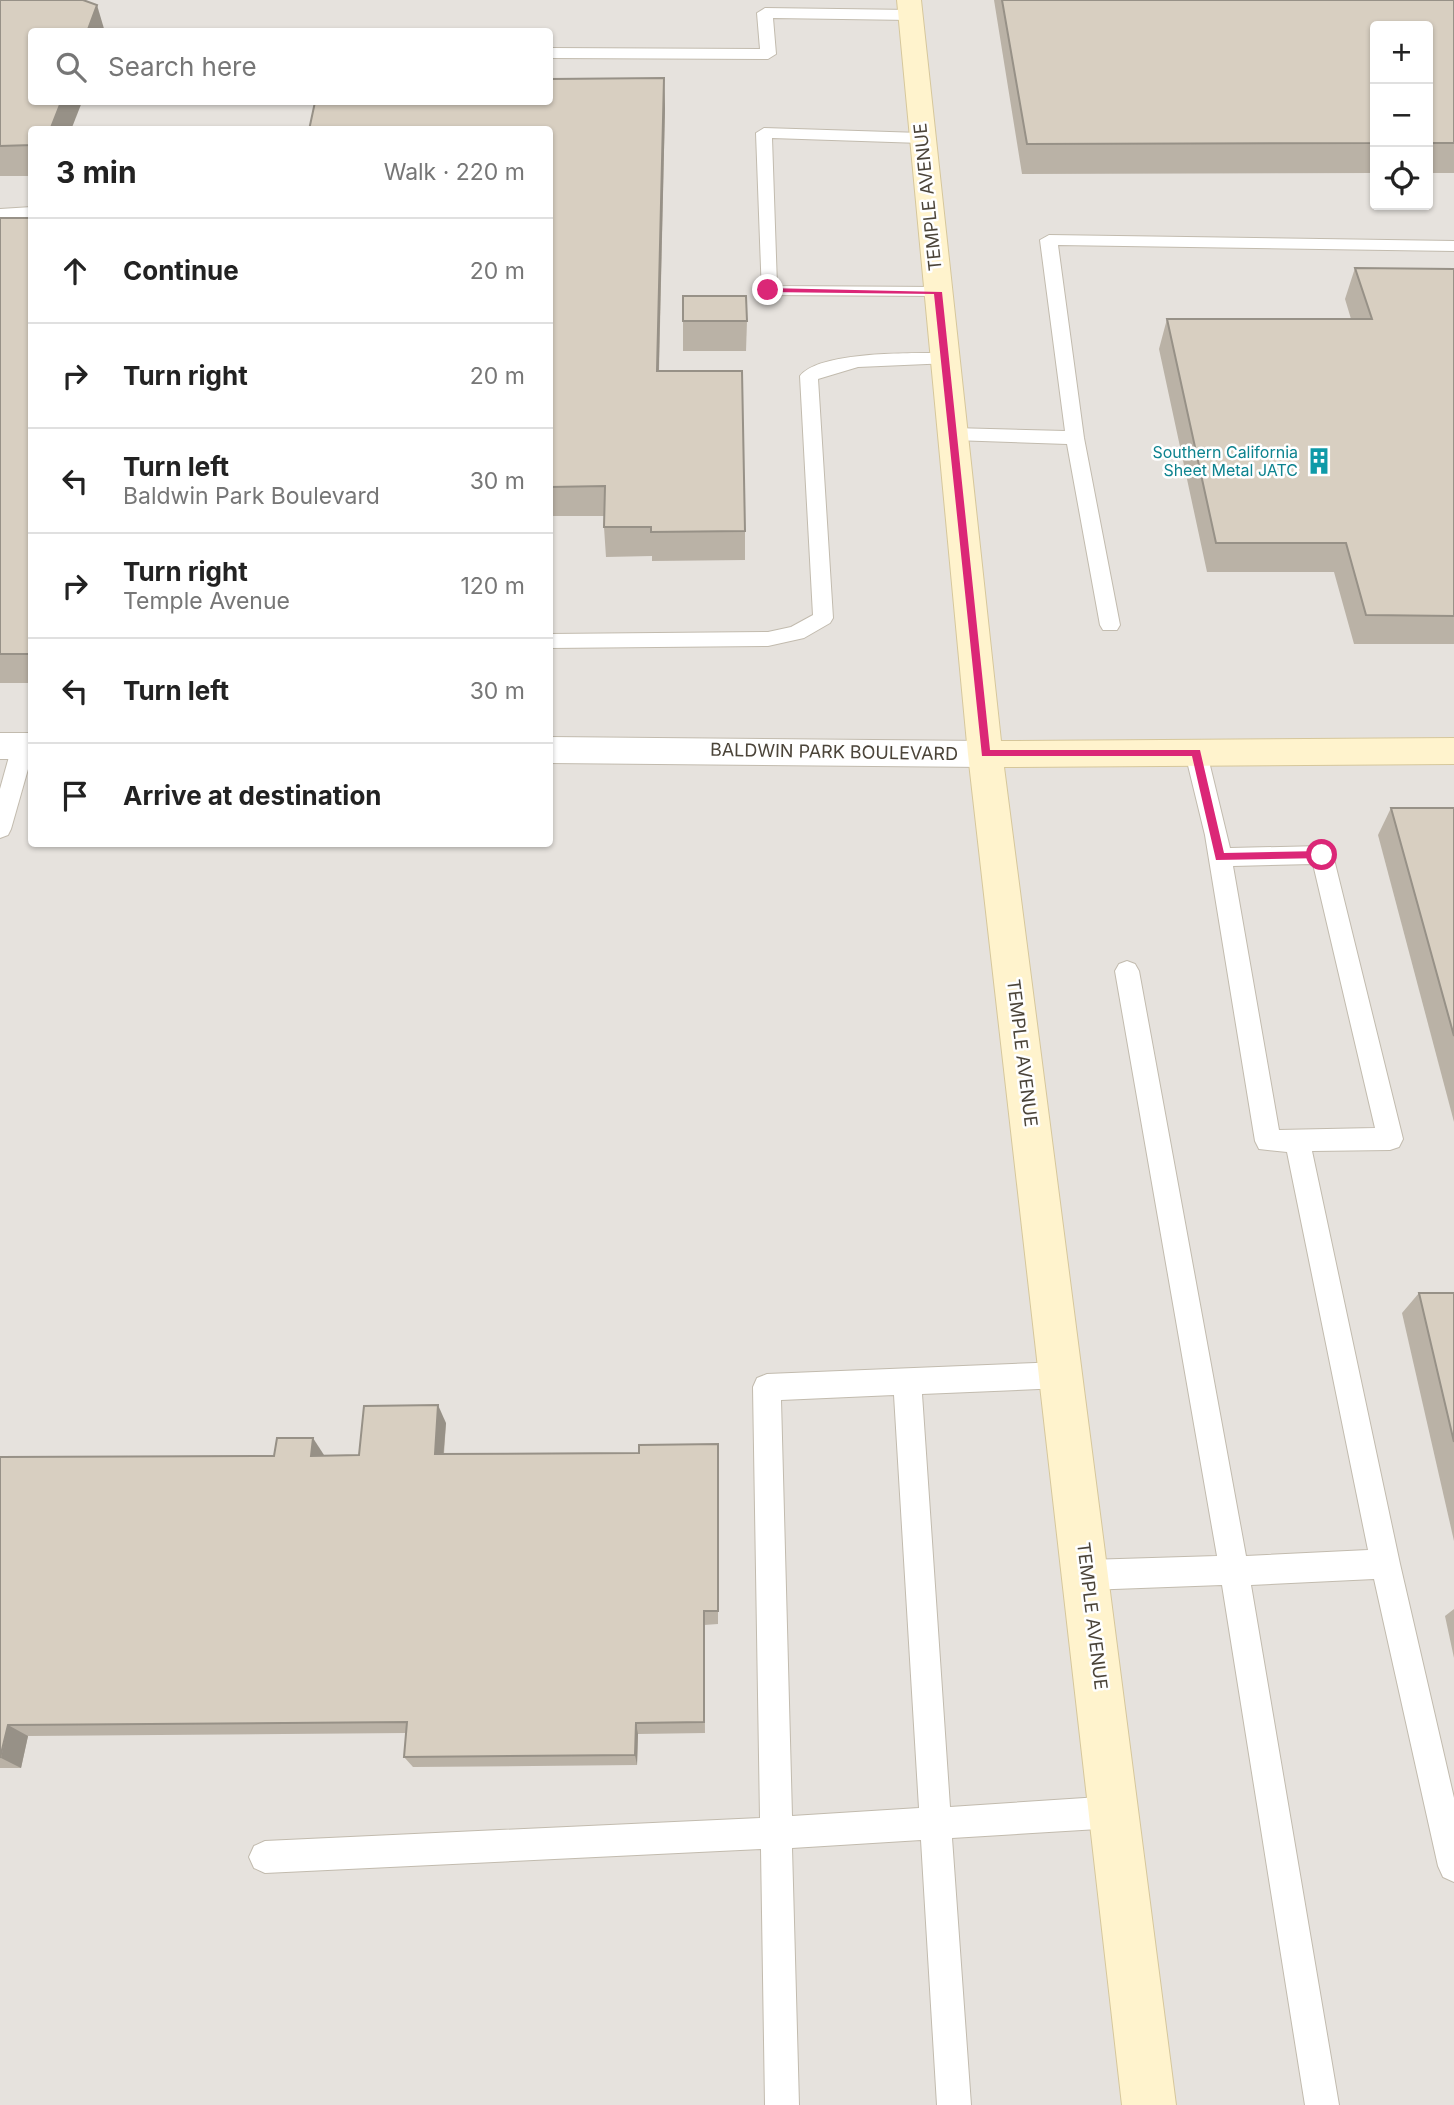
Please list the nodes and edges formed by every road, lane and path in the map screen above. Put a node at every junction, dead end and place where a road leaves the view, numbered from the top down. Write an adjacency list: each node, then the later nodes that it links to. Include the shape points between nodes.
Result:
1 (763, 6): 2 (lane); 3 (lane, via 768,54)
2 (910, 7): 4 (main road, TEMPLE AVENUE)
3 (553, 53)
4 (921, 138): 8 (main road, TEMPLE AVENUE); 8 (lane, via 764,132 768,290)
5 (28, 212): 6 (lane)
6 (0, 214)
7 (1454, 246): 11 (lane, via 1049,240)
8 (938, 292): 9 (main road, TEMPLE AVENUE)
9 (944, 359): 10 (main road, TEMPLE AVENUE); 13 (lane, via 852,361 809,376 823,618 797,633 768,639)
10 (953, 434): 11 (lane); 18 (main road, TEMPLE AVENUE)
11 (1075, 438): 12 (lane)
12 (1110, 625)
13 (553, 641)
14 (18, 746): 19 (lane)
15 (553, 750): 18 (street, BALDWIN PARK BOULEVARD)
16 (1454, 751): 17 (main road, BALDWIN PARK BOULEVARD)
17 (1196, 752): 18 (main road, BALDWIN PARK BOULEVARD); 20 (lane)
18 (985, 754): 23 (main road, TEMPLE AVENUE)
19 (0, 829)
20 (1219, 857): 22 (lane, via 1268,1141); 22 (lane, via 1322,855 1390,1139)
21 (1126, 971): 26 (lane)
22 (1298, 1143): 25 (lane)
23 (1062, 1375): 24 (lane); 27 (main road, TEMPLE AVENUE)
24 (906, 1382): 29 (lane); 30 (lane, via 767,1387)
25 (1385, 1564): 26 (lane); 32 (lane)
26 (1234, 1571): 27 (lane); 36 (lane)
27 (1087, 1575): 28 (main road, TEMPLE AVENUE)
28 (1115, 1812): 29 (lane); 35 (main road, TEMPLE AVENUE)
29 (935, 1822): 30 (lane); 34 (lane)
30 (776, 1833): 31 (lane); 33 (lane)
31 (265, 1857)
32 (1454, 1866)
33 (782, 2105)
34 (954, 2105)
35 (1149, 2105)
36 (1322, 2105)

